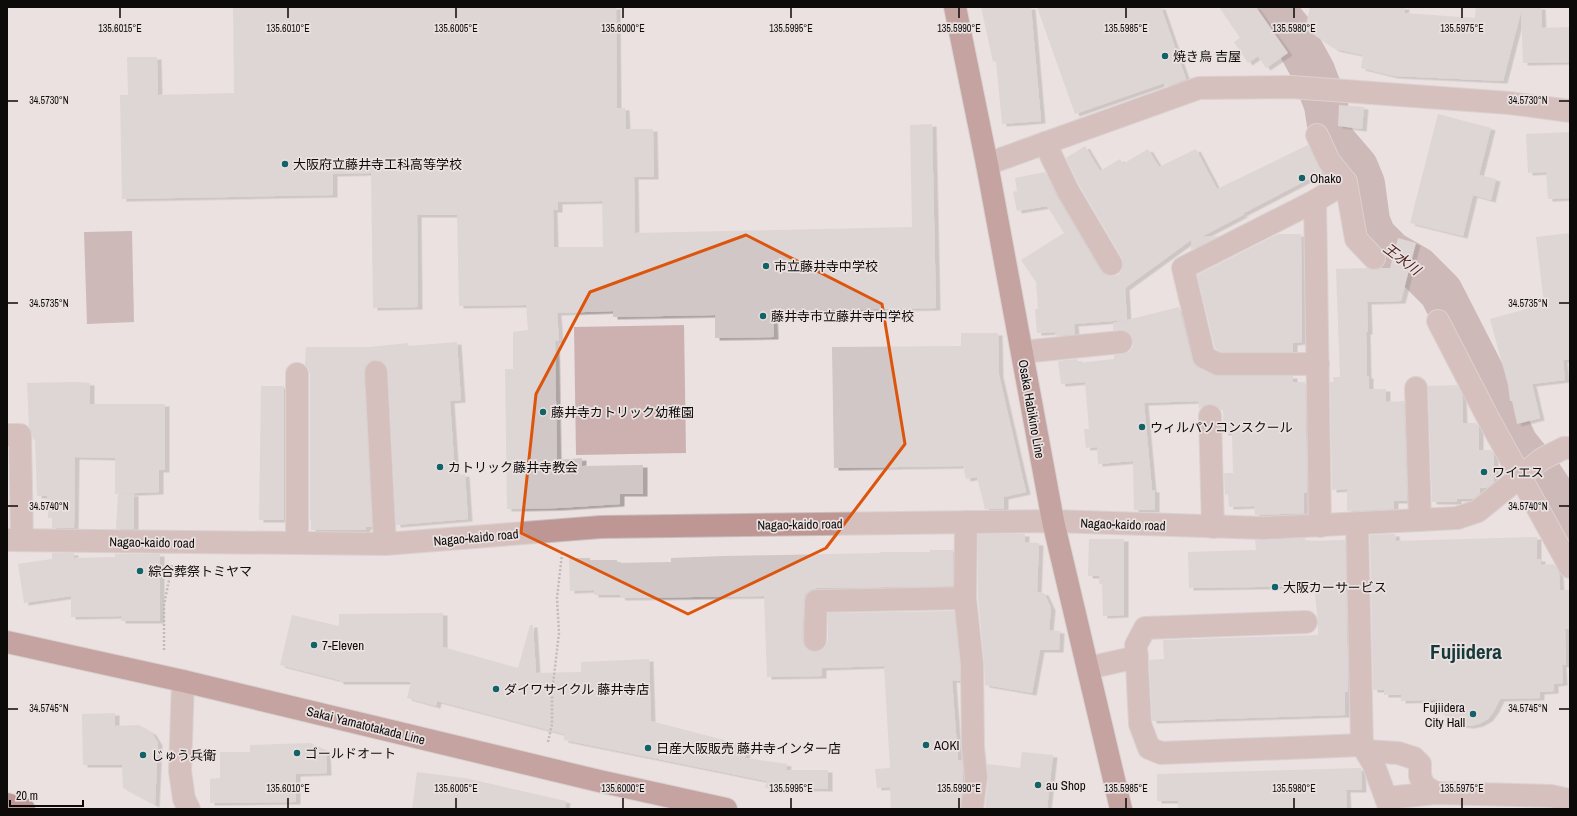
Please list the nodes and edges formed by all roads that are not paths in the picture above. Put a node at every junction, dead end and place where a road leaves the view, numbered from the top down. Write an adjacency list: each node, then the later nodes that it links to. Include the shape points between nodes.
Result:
1 (955, 7): 5 (main road, Osaka Habikino Line)
2 (1570, 111): 4 (street, via 1508,103 1338,90 1199,88)
3 (1317, 135): 6 (street, via 1329,161)
4 (1045, 143): 5 (street); 9 (street, via 1068,191)
5 (987, 164): 12 (main road, Osaka Habikino Line)
6 (1346, 182): 7 (street); 8 (street, via 1356,239)
7 (1315, 201): 13 (street); 13 (street, via 1183,268 1204,357 1218,364)
8 (1374, 258)
9 (1111, 264)
10 (1438, 321): 20 (street, via 1488,418)
11 (1121, 342): 12 (street)
12 (1022, 352): 23 (main road, Osaka Habikino Line)
13 (1318, 364): 25 (street)
14 (376, 372): 29 (street)
15 (297, 374): 28 (street)
16 (1416, 388): 21 (street)
17 (1210, 416): 26 (street)
18 (7, 435): 27 (street, via 20,435)
19 (1570, 448): 20 (street, Nagao-kaido road, via 1564,448)
20 (1529, 469): 21 (street, Nagao-kaido road, via 1478,511 1457,518); 30 (street)
21 (1420, 520): 24 (street, Nagao-kaido road)
22 (966, 522): 23 (street, Nagao-kaido road); 29 (street, Nagao-kaido road, via 602,527); 31 (street)
23 (1053, 522): 26 (street, Nagao-kaido road); 36 (main road, Osaka Habikino Line)
24 (1357, 524): 25 (street, Nagao-kaido road); 38 (street)
25 (1320, 526): 26 (street, Nagao-kaido road)
26 (1213, 527)
27 (15, 540): 28 (street, Nagao-kaido road)
28 (296, 543): 29 (street, Nagao-kaido road)
29 (385, 544)
30 (1570, 567)
31 (965, 598): 33 (street, via 816,601); 46 (street, via 972,664 976,777)
32 (1306, 622): 35 (street, via 1144,628 1136,645)
33 (816, 640)
34 (7, 642): 37 (main road, Sakai Yamatotakada Line)
35 (1137, 657): 36 (street); 38 (street, via 1140,724 1149,748 1161,753)
36 (1088, 668): 47 (main road, Osaka Habikino Line)
37 (183, 681): 44 (street, via 180,771 184,799); 45 (main road, Sakai Yamatotakada Line, via 599,782)
38 (1364, 748): 39 (street, via 1414,758 1420,764 1420,776 1424,786); 42 (street, via 1373,763)
39 (1436, 793): 40 (street, via 1551,796); 42 (street)
40 (1570, 800)
41 (7, 804): 43 (highway)
42 (1388, 804)
43 (24, 809)
44 (189, 809)
45 (726, 809)
46 (972, 809)
47 (1121, 809)

